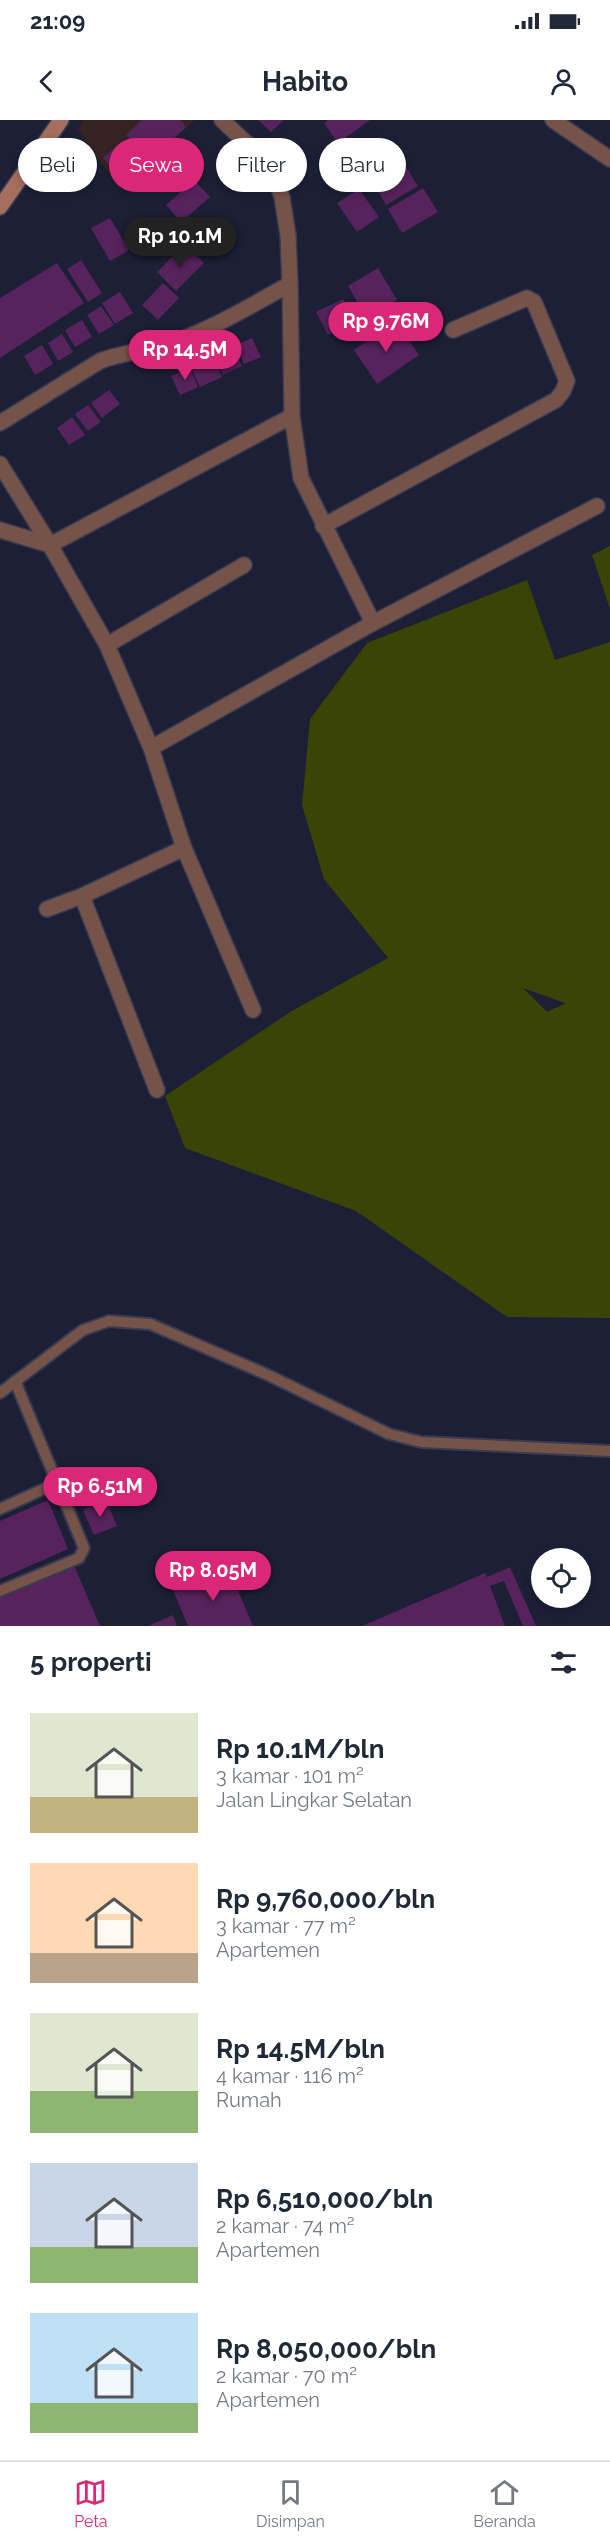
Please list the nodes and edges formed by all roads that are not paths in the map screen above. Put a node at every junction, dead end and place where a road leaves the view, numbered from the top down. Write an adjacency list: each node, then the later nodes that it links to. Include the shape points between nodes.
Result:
1 (61, 120): 5 (main road)
2 (222, 120): 6 (street, via 261,157 276,180 288,235)
3 (553, 120): 4 (street)
4 (610, 159)
5 (0, 207)
6 (290, 284): 8 (street); 9 (street, via 172,343 100,361)
7 (453, 330): 12 (street, via 527,298 534,302 567,381 563,391 556,400)
8 (292, 416): 12 (street, via 301,478); 14 (street)
9 (0, 423)
10 (0, 464): 14 (street)
11 (597, 506): 16 (street)
12 (323, 526): 16 (street)
13 (0, 530): 14 (street)
14 (50, 545): 17 (street)
15 (244, 564): 17 (street)
16 (373, 623): 18 (street)
17 (107, 645): 18 (street)
18 (151, 748): 19 (street)
19 (184, 848): 20 (street); 22 (street)
20 (82, 896): 21 (street); 23 (street)
21 (47, 909)
22 (253, 1010)
23 (157, 1090)
24 (15, 1381): 25 (lane); 26 (lane, via 83,1330 109,1321 150,1324 268,1375 389,1434 421,1442); 27 (lane)
25 (0, 1393)
26 (610, 1451)
27 (57, 1483): 28 (lane); 29 (lane, via 84,1548 83,1554)
28 (0, 1509)
29 (0, 1591)

